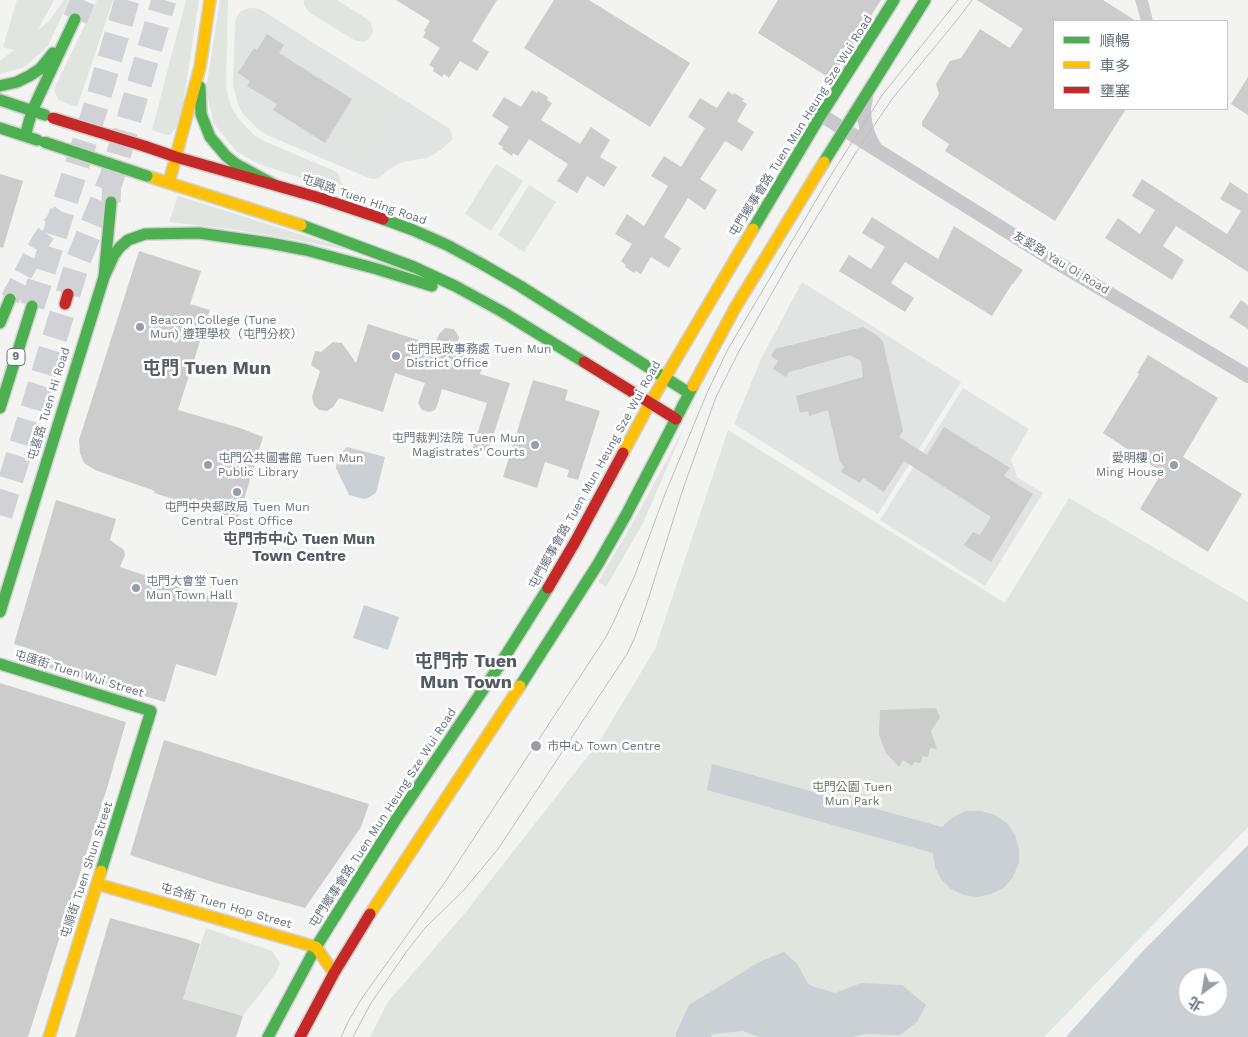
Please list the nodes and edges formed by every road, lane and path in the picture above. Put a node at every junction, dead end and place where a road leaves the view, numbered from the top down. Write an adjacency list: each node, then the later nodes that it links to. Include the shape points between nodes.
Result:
1 (210, 0): 4 (main road)
2 (894, 0): 9 (main road, 屯門鄉事會路 Tuen Mun Heung Sze Wui Road)
3 (925, 0): 6 (main road)
4 (200, 67): 14 (main road); 16 (main road, via 201,114 210,137 236,164)
5 (0, 86): 8 (main road, via 17,82 40,69 74,19)
6 (867, 92): 11 (main road); 13 (street, via 865,122)
7 (0, 100): 8 (main road, 屯興路 Tuen Hing Road)
8 (32, 111): 12 (main road); 14 (main road, 屯興路 Tuen Hing Road, bridge)
9 (821, 114): 11 (street, 友愛路 Yau Oi Road); 24 (main road, 屯門鄉事會路 Tuen Mun Heung Sze Wui Road)
10 (0, 128): 12 (main road)
11 (844, 129): 13 (street, 友愛路 Yau Oi Road); 25 (main road, via 735,308)
12 (25, 136): 15 (main road, bridge)
13 (875, 148): 23 (street, 友愛路 Yau Oi Road, via 1056,262)
14 (176, 157): 15 (main road); 16 (main road, 屯興路 Tuen Hing Road)
15 (169, 182): 21 (main road, via 360,246 430,274)
16 (273, 184): 24 (main road, 屯興路 Tuen Hing Road, via 372,215 447,245 520,286)
17 (110, 202): 18 (main road, 屯喜路 Tuen Hi Road)
18 (104, 277): 21 (main road, via 114,255 128,240 145,234 199,233 269,243 342,259); 29 (main road, 屯喜路 Tuen Hi Road)
19 (10, 299): 22 (main road)
20 (32, 306): 27 (main road, 9)
21 (501, 311): 26 (main road)
22 (0, 323)
23 (1248, 376)
24 (665, 378): 25 (main road, 屯興路 Tuen Hing Road); 26 (main road, 屯門鄉事會路 Tuen Mun Heung Sze Wui Road)
25 (688, 393): 28 (main road)
26 (650, 403): 28 (main road); 33 (main road, 屯門鄉事會路 Tuen Mun Heung Sze Wui Road, via 547,590)
27 (0, 408)
28 (676, 419): 34 (main road, via 626,514 554,634)
29 (0, 612)
30 (0, 664): 31 (main road, 屯匯街 Tuen Wui Street)
31 (151, 710): 32 (main road, 屯順街 Tuen Shun Street)
32 (97, 884): 33 (main road, 屯合街 Tuen Hop Street); 35 (main road, 屯順街 Tuen Shun Street)
33 (316, 947): 34 (main road); 36 (main road, 屯門鄉事會路 Tuen Mun Heung Sze Wui Road)
34 (334, 973): 37 (main road)
35 (49, 1037)
36 (268, 1037)
37 (300, 1037)

